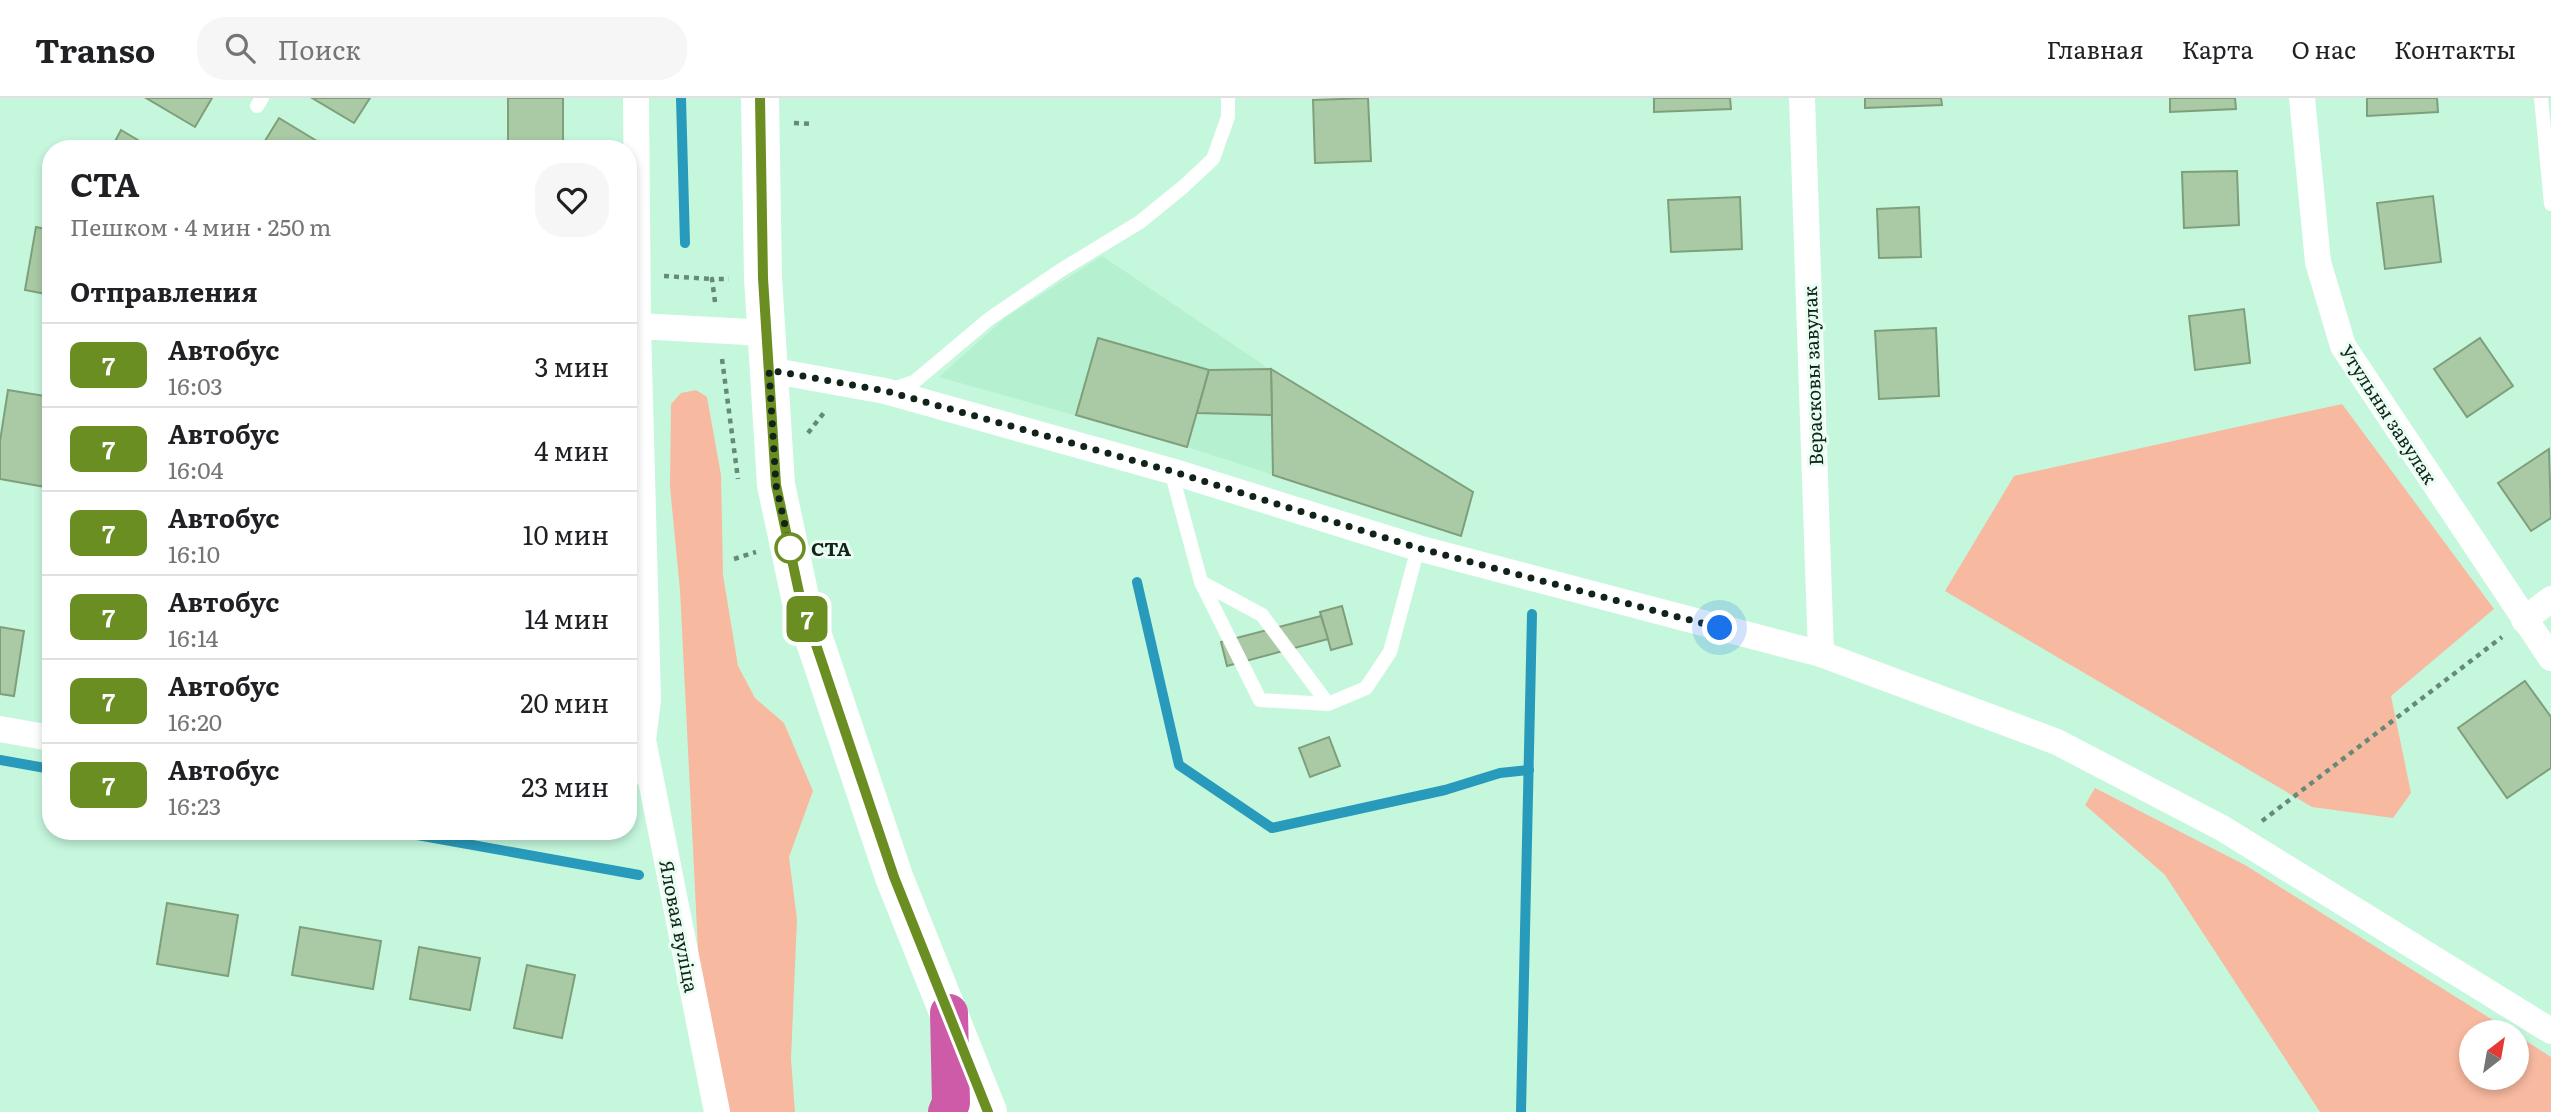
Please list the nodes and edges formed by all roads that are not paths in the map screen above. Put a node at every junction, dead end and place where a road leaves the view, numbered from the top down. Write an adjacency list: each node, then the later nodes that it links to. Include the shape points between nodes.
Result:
1 (636, 98): 7 (street)
2 (760, 98): 11 (main road)
3 (1228, 98): 14 (lane, via 1228,117 1213,159 1183,187 1140,222 989,319 914,382)
4 (1802, 98): 21 (street, Верасковы завулак)
5 (2302, 98): 20 (street, Утульны завулак, via 2318,262 2343,346)
6 (2541, 98): 9 (lane)
7 (637, 140)
8 (637, 157): 10 (street)
9 (2551, 204)
10 (638, 326): 11 (street); 12 (street)
11 (766, 332): 13 (main road)
12 (637, 333)
13 (769, 370): 14 (street); 28 (main road, via 776,485 800,597 894,877)
14 (886, 391): 16 (street)
15 (637, 452): 26 (street, via 648,700)
16 (1171, 471): 17 (street); 18 (lane)
17 (1418, 548): 21 (street); 23 (lane, via 1390,652 1366,688)
18 (1201, 582): 23 (lane, via 1262,615); 23 (lane, via 1260,700)
19 (2551, 598): 20 (street)
20 (2524, 620): 22 (street, Утульны завулак)
21 (1821, 654): 29 (street, via 2057,743 2239,838)
22 (2551, 658)
23 (1328, 704)
24 (0, 729): 25 (street)
25 (42, 736)
26 (643, 740): 27 (street); 30 (street, Яловая вуліца)
27 (637, 754)
28 (949, 1013): 31 (highway, via 951,1103); 32 (main road)
29 (2551, 1031)
30 (717, 1112)
31 (947, 1112)
32 (988, 1112)

